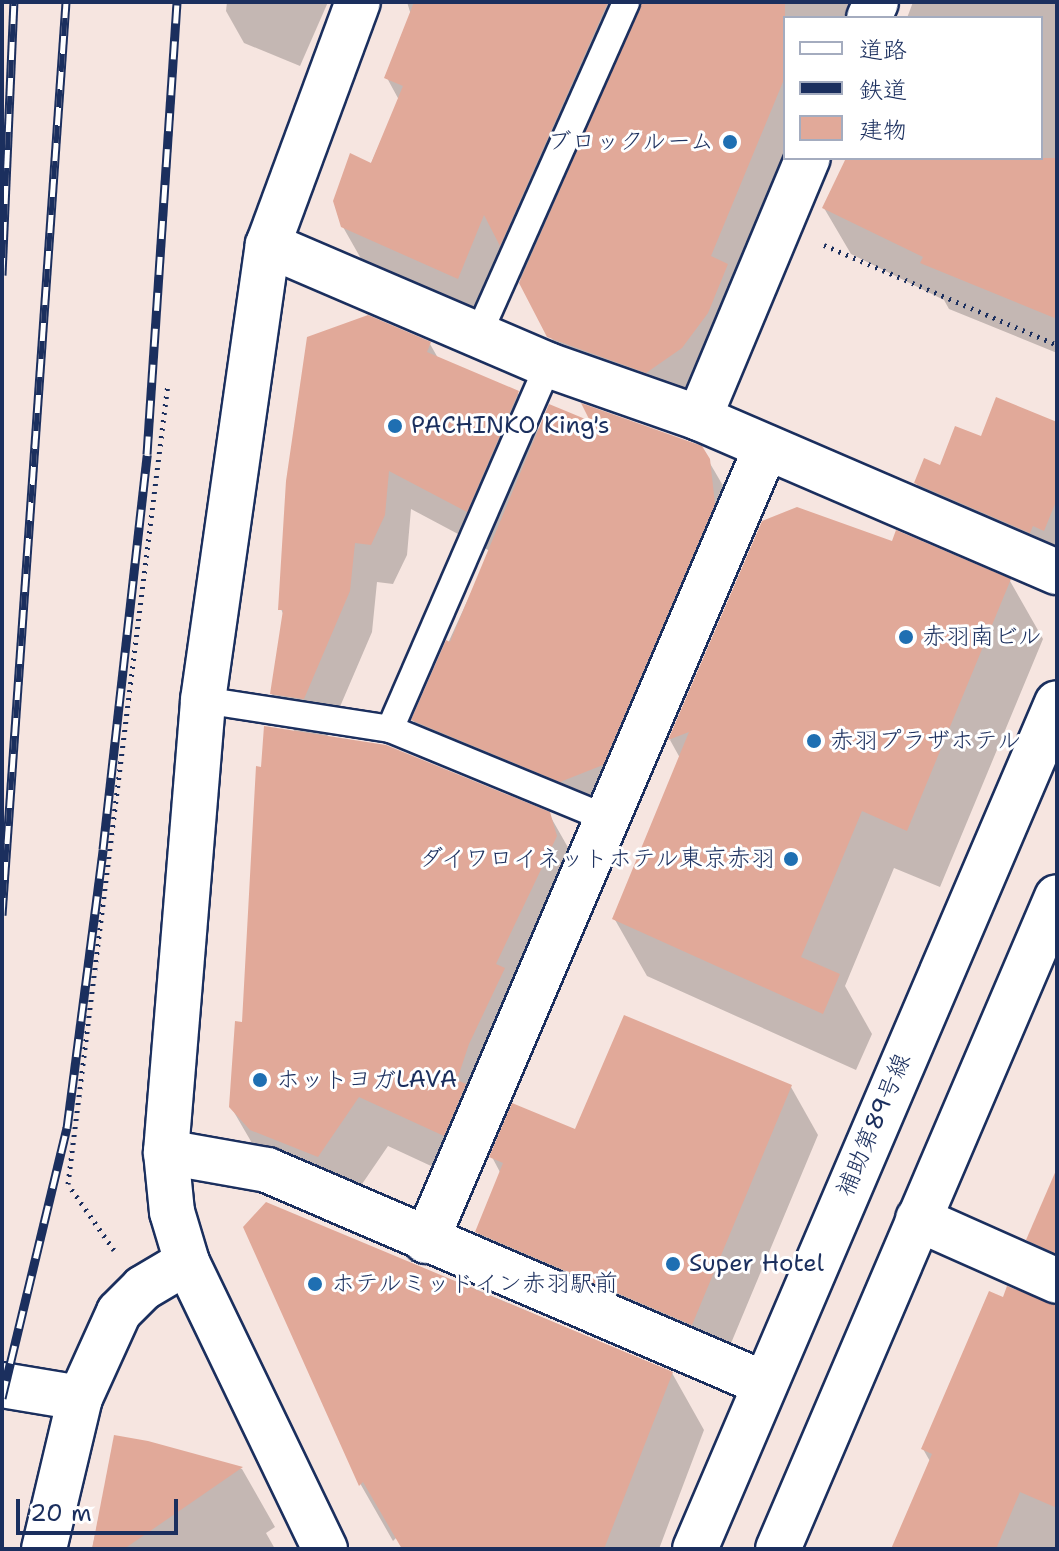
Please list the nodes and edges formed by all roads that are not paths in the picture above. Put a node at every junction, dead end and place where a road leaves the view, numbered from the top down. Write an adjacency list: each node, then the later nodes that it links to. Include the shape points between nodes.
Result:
1 (358, 2): 4 (street)
2 (626, 2): 5 (lane)
3 (807, 160): 7 (street)
4 (268, 245): 5 (street); 10 (street)
5 (478, 335): 6 (street)
6 (548, 365): 7 (street); 12 (lane)
7 (699, 418): 8 (street)
8 (765, 450): 9 (street); 13 (street)
9 (1057, 572)
10 (203, 700): 12 (lane); 15 (street)
11 (1057, 703): 20 (street, 補助第89号線)
12 (390, 729): 13 (lane)
13 (608, 819): 17 (street)
14 (1057, 897): 16 (street)
15 (166, 1152): 17 (street, via 267,1170); 18 (street, via 172,1212)
16 (918, 1219): 19 (street); 26 (street)
17 (426, 1241): 20 (street)
18 (187, 1262): 22 (street, via 143,1288 119,1312); 24 (street)
19 (1057, 1281)
20 (765, 1384): 25 (street, 補助第89号線)
21 (2, 1385): 22 (street)
22 (80, 1398): 23 (street)
23 (44, 1549)
24 (325, 1549)
25 (695, 1549)
26 (778, 1549)

